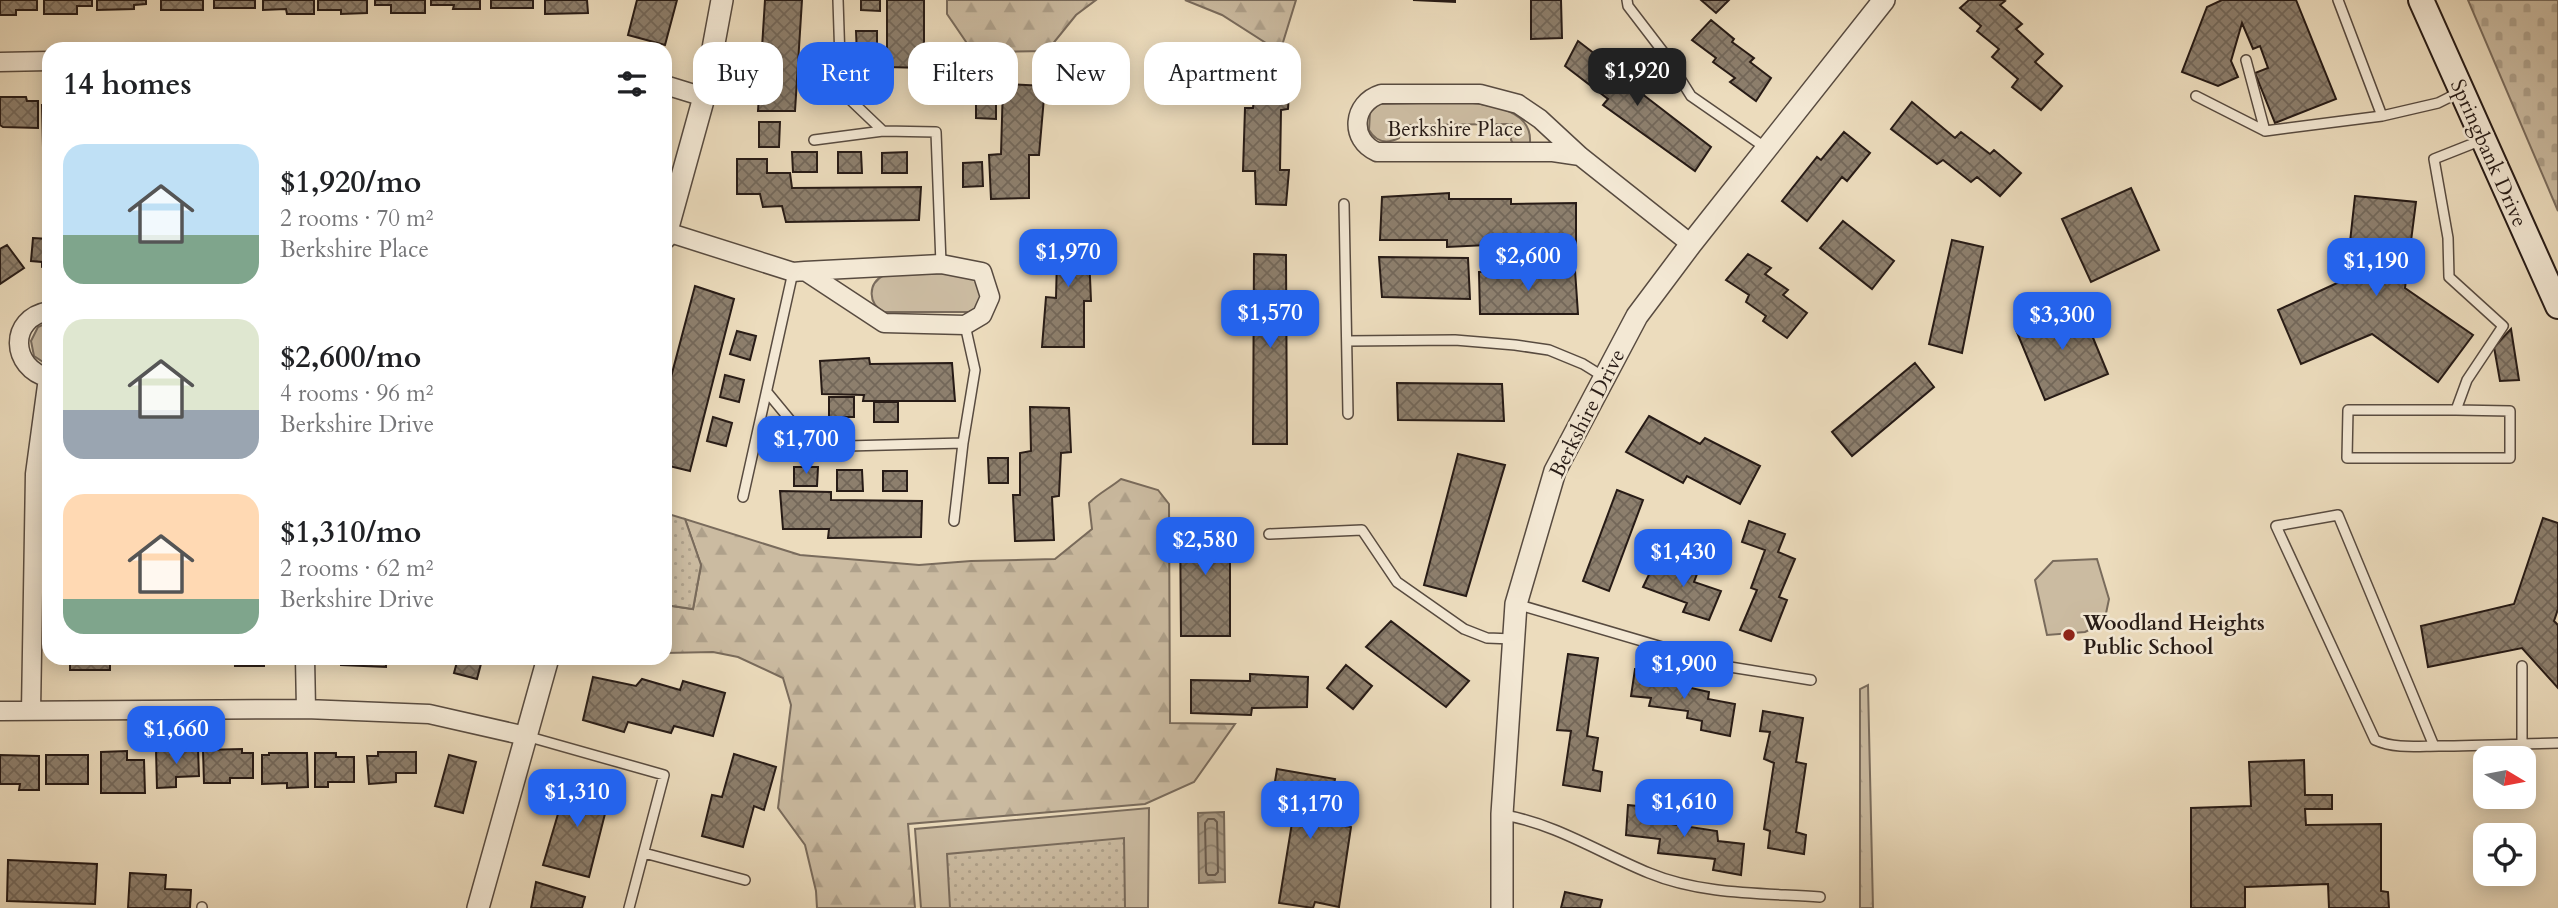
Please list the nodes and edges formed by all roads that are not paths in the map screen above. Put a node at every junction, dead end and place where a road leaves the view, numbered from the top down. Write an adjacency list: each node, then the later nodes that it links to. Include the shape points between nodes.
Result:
1 (722, 0): 7 (street)
2 (838, 0): 17 (lane, via 841,91)
3 (1627, 0): 21 (lane, via 1691,96)
4 (1884, 0): 21 (street, Berkshire Drive)
5 (2338, 0): 16 (lane)
6 (2421, 0): 12 (main road, Springbank Drive)
7 (714, 42)
8 (2246, 60): 18 (lane)
9 (42, 61): 10 (street)
10 (0, 62)
11 (672, 87): 13 (street)
12 (2461, 91): 16 (lane, via 2438,103); 20 (main road, Springbank Drive)
13 (693, 94)
14 (2196, 96): 18 (lane)
15 (702, 105): 24 (street)
16 (2382, 116): 18 (lane)
17 (883, 131): 19 (lane); 27 (lane, via 936,132)
18 (2265, 131)
19 (814, 140)
20 (2483, 140): 29 (main road, Springbank Drive); 36 (lane, via 2434,159 2448,238 2449,277 2503,326 2467,380)
21 (1767, 149): 26 (street, Berkshire Drive)
22 (1580, 156): 22 (street, Berkshire Place, via 1529,110 1490,95 1381,94 1363,104 1357,116 1362,141 1377,152); 26 (street, Berkshire Place)
23 (1344, 204): 32 (lane)
24 (672, 213)
25 (672, 237): 28 (street)
26 (1691, 244): 34 (street, Berkshire Drive, via 1637,316)
27 (941, 264): 28 (street); 31 (street, via 982,272 990,296 982,315)
28 (799, 271): 31 (street, via 884,324); 35 (lane)
29 (2558, 306)
30 (42, 314): 33 (street, via 24,326 19,348 28,368)
31 (965, 325): 39 (lane, via 975,370)
32 (1347, 341): 34 (lane, via 1455,340 1515,345 1549,350); 37 (lane)
33 (42, 376)
34 (1604, 377): 43 (street, Berkshire Drive, via 1555,471)
35 (767, 392): 39 (lane, via 800,432 847,446); 40 (lane)
36 (2456, 410): 36 (lane, via 2348,410 2347,458 2510,458 2510,411)
37 (1348, 414)
38 (42, 426): 51 (street, via 35,474)
39 (963, 443): 41 (lane)
40 (743, 496)
41 (954, 520)
42 (1269, 534): 44 (lane, via 1362,530 1397,582 1464,629 1487,638)
43 (1516, 604): 44 (street, Berkshire Drive); 48 (lane, via 1730,667)
44 (1513, 639): 56 (street, Berkshire Drive)
45 (304, 665): 49 (street)
46 (546, 665): 52 (street)
47 (2522, 666): 54 (lane)
48 (1811, 680)
49 (306, 709): 51 (street); 52 (street, via 429,714)
50 (0, 711): 51 (street)
51 (31, 711)
52 (526, 736): 57 (lane, via 664,775); 60 (street)
53 (2558, 743): 54 (lane)
54 (2522, 744): 55 (lane)
55 (2434, 746): 55 (lane, via 2375,740 2276,526 2338,515)
56 (1502, 814): 59 (lane, via 1552,828 1650,874 1683,884); 62 (street, Berkshire Drive)
57 (644, 853): 58 (lane); 61 (lane)
58 (745, 880)
59 (1820, 897)
60 (478, 908)
61 (629, 908)
62 (1502, 908)

